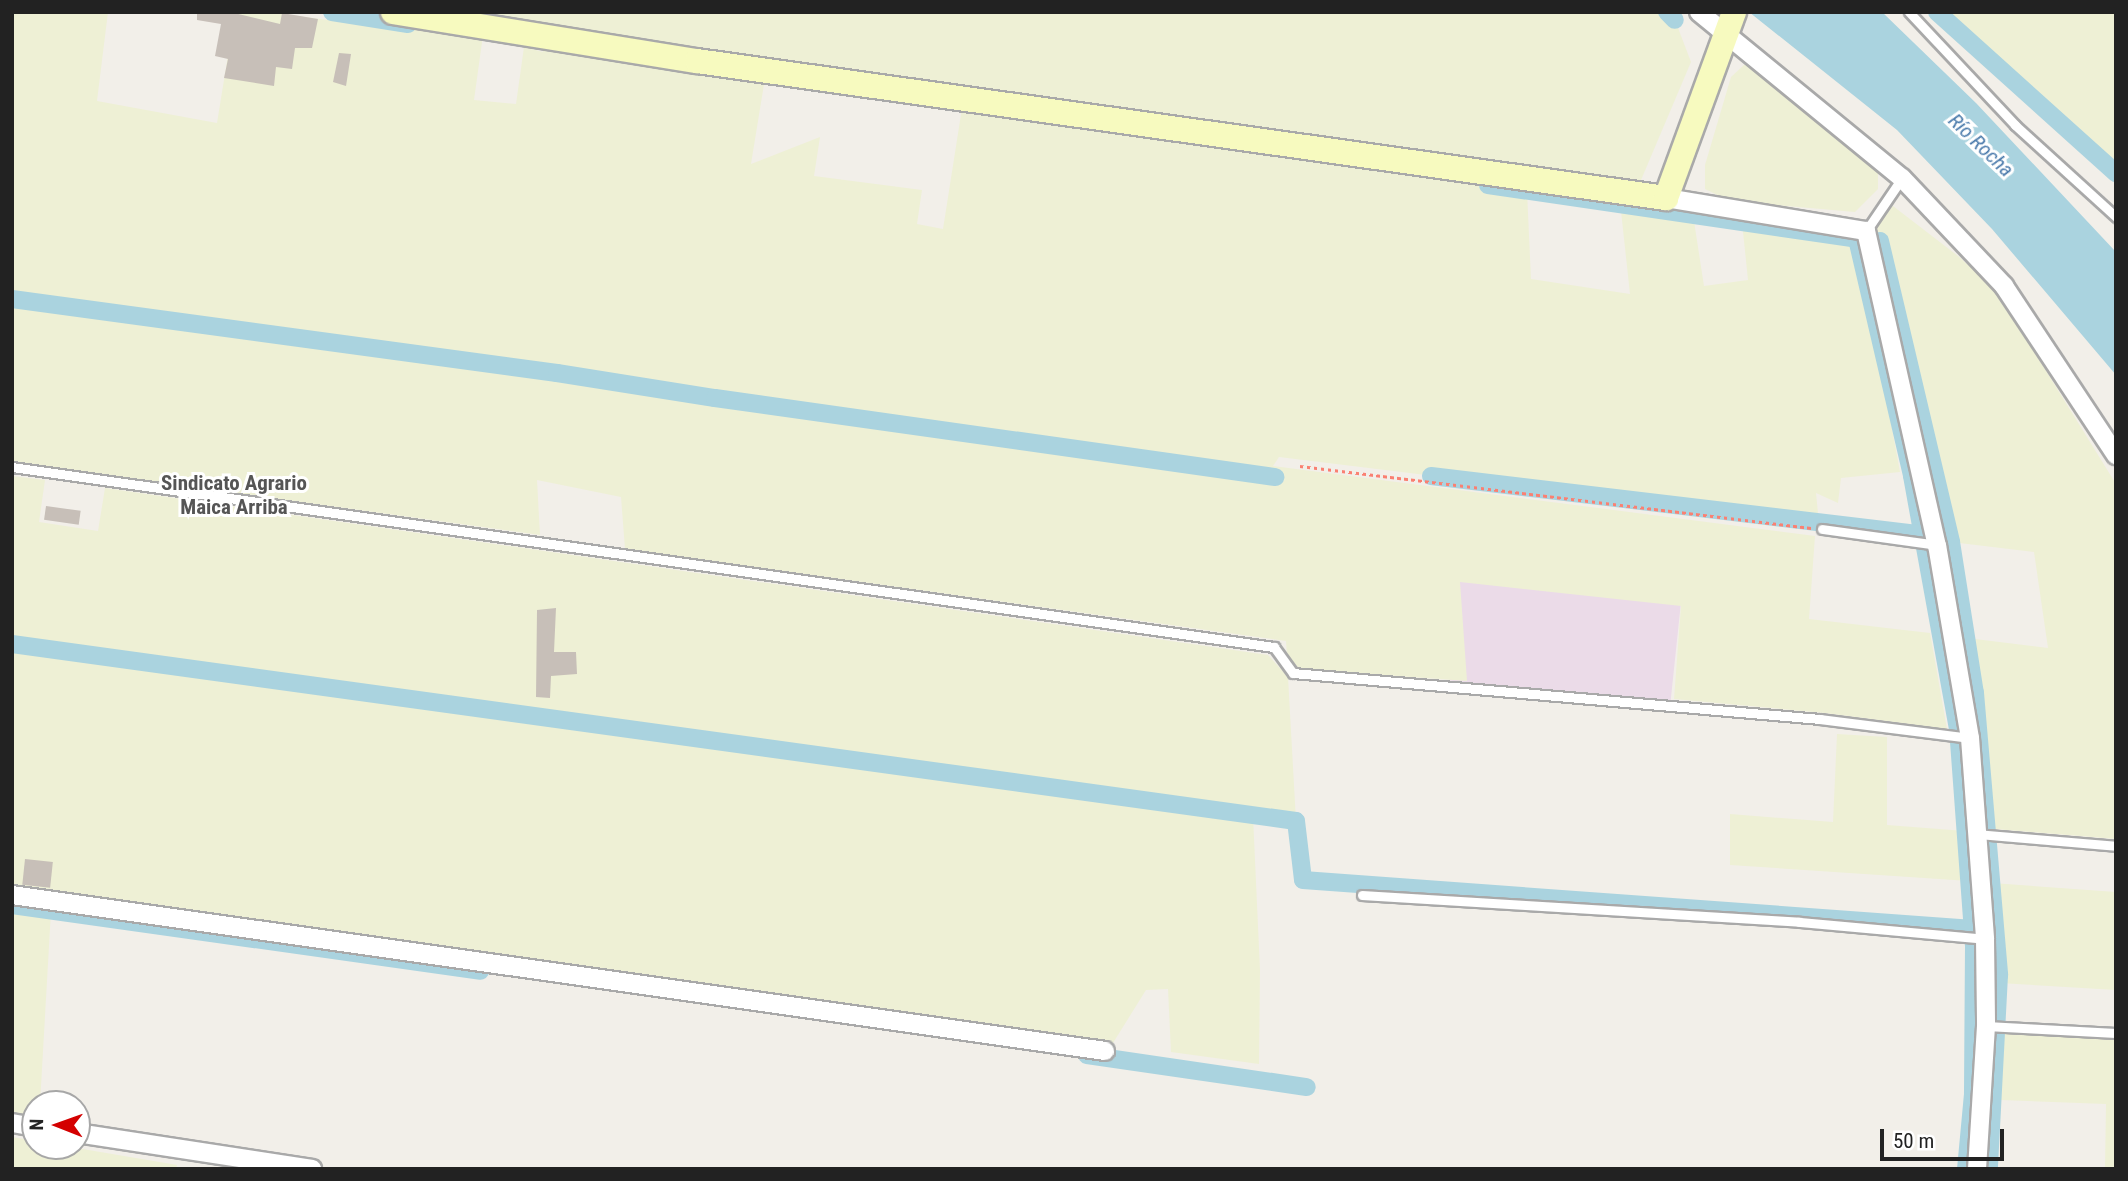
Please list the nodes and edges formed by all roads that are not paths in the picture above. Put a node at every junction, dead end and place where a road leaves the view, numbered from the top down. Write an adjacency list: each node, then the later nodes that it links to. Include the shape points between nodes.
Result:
1 (393, 12): 6 (street, via 696,61)
2 (1699, 12): 4 (street)
3 (1909, 12): 7 (lane, via 2015,125)
4 (1729, 24): 5 (street); 6 (street)
5 (1902, 178): 8 (lane); 9 (street, via 2004,286)
6 (1666, 198): 8 (street)
7 (2116, 217)
8 (1866, 231): 12 (street)
9 (2116, 455)
10 (12, 467): 13 (lane, via 1274,647 1293,673 1793,717)
11 (1822, 529): 12 (lane)
12 (1937, 545): 13 (street)
13 (1970, 738): 14 (street)
14 (1977, 834): 15 (lane); 18 (street)
15 (2116, 846)
16 (12, 895): 21 (street)
17 (1362, 895): 18 (lane, via 1799,922)
18 (1985, 939): 19 (street)
19 (1986, 1026): 20 (lane); 24 (street)
20 (2116, 1033)
21 (1105, 1051)
22 (91, 1135): 23 (street)
23 (312, 1169)
24 (1977, 1169)

